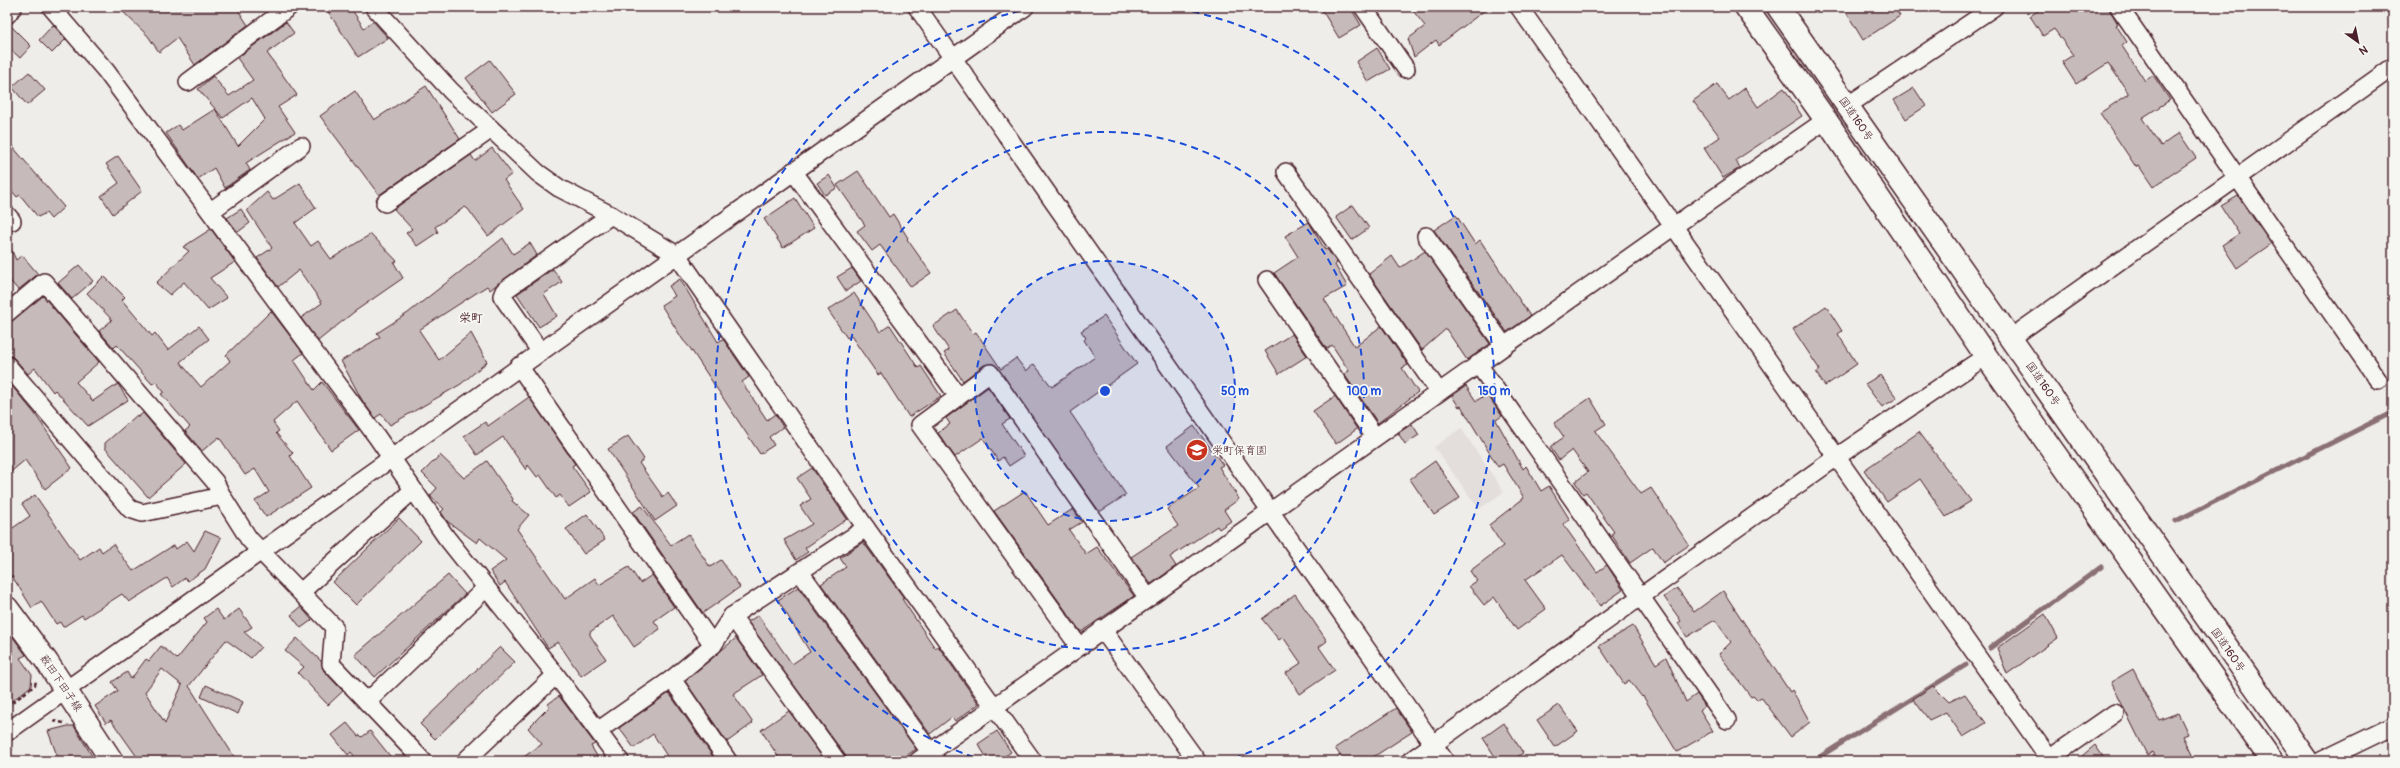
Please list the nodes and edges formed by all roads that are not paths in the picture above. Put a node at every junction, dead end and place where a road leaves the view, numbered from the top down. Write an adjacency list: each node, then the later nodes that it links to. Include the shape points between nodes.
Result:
1 (13, 7): 13 (street)
2 (51, 7): 26 (street, via 106,71)
3 (288, 7): 17 (street)
4 (374, 7): 20 (street)
5 (917, 7): 14 (street)
6 (1025, 7): 14 (street)
7 (1363, 7): 16 (street)
8 (1519, 7): 28 (street)
9 (1746, 7): 19 (main road)
10 (1778, 7): 18 (main road, 国道160号)
11 (1994, 7): 18 (street)
12 (2119, 7): 24 (street)
13 (7, 15)
14 (953, 58): 22 (street); 48 (street)
15 (2393, 67): 24 (street)
16 (1406, 69)
17 (188, 82)
18 (1847, 106): 33 (main road, 国道160号)
19 (1826, 120): 28 (street); 36 (main road)
20 (490, 130): 25 (street); 27 (street, via 538,173 559,188)
21 (301, 146): 26 (street)
22 (793, 171): 30 (street); 42 (street)
23 (1286, 172): 41 (street)
24 (2237, 177): 33 (street); 40 (street)
25 (385, 203)
26 (210, 212): 45 (street)
27 (611, 215): 30 (street); 35 (street, via 504,291 502,296)
28 (1674, 226): 34 (street); 44 (street)
29 (1426, 236): 34 (street)
30 (677, 254): 35 (street); 49 (street)
31 (1267, 280): 43 (street)
32 (7, 314): 47 (street, via 44,282 215,482)
33 (2011, 338): 85 (main road, 国道160号)
34 (1504, 346): 37 (street)
35 (540, 351): 39 (street)
36 (1986, 356): 44 (street); 84 (main road)
37 (1478, 364): 41 (street); 55 (street)
38 (7, 365): 47 (street, via 130,510 142,513)
39 (519, 366): 45 (street); 59 (street)
40 (2378, 380)
41 (1439, 392): 43 (street)
42 (958, 396): 54 (street, via 990,373); 60 (street, via 920,425)
43 (1375, 438): 48 (street)
44 (1838, 456): 55 (street); 73 (street)
45 (391, 457): 46 (street); 50 (street)
46 (413, 490): 52 (street); 53 (street)
47 (222, 496): 50 (street)
48 (1272, 511): 54 (street); 71 (street)
49 (866, 528): 51 (street); 65 (street)
50 (259, 551): 53 (street); 63 (street)
51 (800, 572): 57 (street); 72 (street)
52 (486, 588): 61 (street); 64 (street)
53 (301, 592): 64 (street, via 334,627 331,664)
54 (1148, 598): 58 (street)
55 (1642, 598): 67 (street); 71 (street)
56 (7, 608): 63 (main road, 薮田下田子線)
57 (732, 616): 59 (street); 79 (street)
58 (1102, 629): 60 (street); 81 (street)
59 (713, 645): 62 (street)
60 (1078, 645): 65 (street)
61 (556, 675): 69 (street); 76 (street)
62 (672, 679): 69 (street); 78 (street)
63 (65, 690): 70 (street); 74 (main road, 薮田下田子線)
64 (367, 702): 75 (street)
65 (994, 706): 72 (street); 80 (street)
66 (2115, 712): 73 (street)
67 (1727, 720)
68 (2393, 726): 86 (street)
69 (599, 730): 77 (street)
70 (7, 732)
71 (1434, 745): 82 (street); 83 (street)
72 (928, 758)
73 (2049, 760)
74 (112, 761)
75 (423, 761)
76 (465, 761)
77 (620, 761)
78 (728, 761)
79 (838, 761)
80 (1033, 761)
81 (1196, 761)
82 (1410, 761)
83 (1445, 761)
84 (2272, 761)
85 (2307, 761)
86 (2321, 761)

